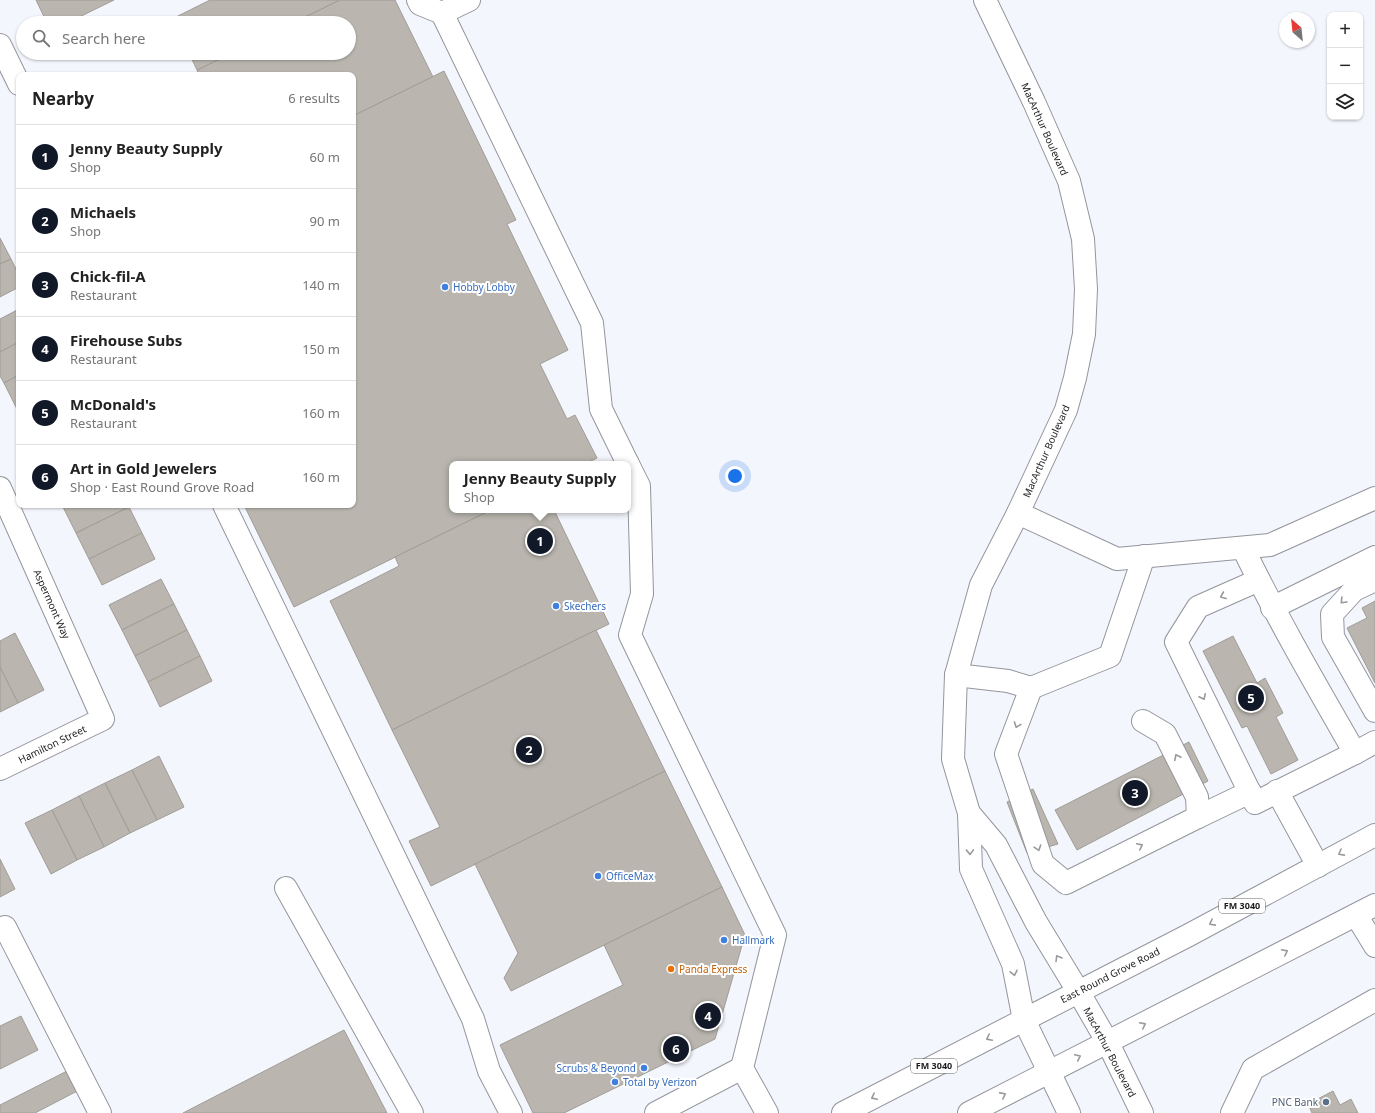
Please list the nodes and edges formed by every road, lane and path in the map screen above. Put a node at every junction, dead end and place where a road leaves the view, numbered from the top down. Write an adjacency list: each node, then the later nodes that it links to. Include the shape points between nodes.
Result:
1 (418, 0): 4 (main road, via 420,4)
2 (469, 0): 4 (main road)
3 (985, 0): 12 (main road, MacArthur Boulevard, via 1069,181 1083,246 1086,289 1084,334 1066,410)
4 (442, 13): 7 (main road, via 592,323 601,409)
5 (0, 45): 6 (main road)
6 (16, 78)
7 (627, 461)
8 (631, 470): 42 (main road, via 639,486 642,594 630,635 775,935)
9 (0, 488): 22 (main road, Aspermont Way)
10 (1375, 498): 13 (main road, via 1270,545)
11 (225, 508): 46 (main road, via 473,1019 489,1071)
12 (1018, 513): 14 (main road, via 1117,559); 19 (main road, MacArthur Boulevard, via 981,585)
13 (1243, 548): 14 (main road); 16 (main road)
14 (1144, 556): 20 (main road, via 1110,656)
15 (1375, 557): 18 (main road)
16 (1259, 580): 18 (main road); 28 (main road, one-way to 28, via 1198,607 1176,642)
17 (1375, 580): 21 (main road, one-way to 21, via 1354,590 1332,614 1333,637)
18 (1272, 608): 25 (main road)
19 (956, 675): 20 (main road, via 1008,680); 29 (main road, MacArthur Boulevard, via 953,759)
20 (1031, 688): 30 (main road, one-way to 30, via 1006,754 1043,864 1066,883)
21 (1375, 711)
22 (103, 719): 26 (main road, Hamilton Street)
23 (1144, 721): 30 (main road, one-way to 23, via 1197,797 1165,734)
24 (1375, 742): 25 (main road)
25 (1354, 753): 27 (main road)
26 (0, 769)
27 (1277, 791): 28 (main road); 32 (main road)
28 (1253, 797): 30 (main road)
29 (969, 813): 38 (main road, MacArthur Boulevard, one-way to 29, via 1036,922 996,845); 40 (main road, one-way to 40, via 971,869 1013,964)
30 (1198, 817)
31 (1375, 835): 32 (main road, East Round Grove Road / FM 3040, one-way to 32)
32 (1318, 866): 38 (main road, East Round Grove Road / FM 3040, one-way to 38)
33 (286, 888): 45 (main road)
34 (1375, 905): 35 (main road)
35 (1356, 915): 37 (main road); 41 (main road, one-way to 35)
36 (0, 929): 44 (main road, via 5,927)
37 (1375, 946)
38 (1078, 991): 40 (main road, East Round Grove Road / FM 3040); 41 (main road, MacArthur Boulevard)
39 (1375, 1000): 53 (main road, via 1253,1069)
40 (1024, 1020): 43 (main road); 49 (main road, East Round Grove Road / FM 3040, one-way to 49)
41 (1108, 1043): 43 (main road, one-way to 41); 52 (main road, MacArthur Boulevard)
42 (742, 1068): 47 (main road); 48 (main road)
43 (1048, 1071): 50 (main road, one-way to 43); 51 (main road)
44 (100, 1113)
45 (412, 1113)
46 (511, 1113)
47 (656, 1113)
48 (767, 1113)
49 (844, 1113)
50 (969, 1113)
51 (1069, 1113)
52 (1142, 1113)
53 (1232, 1113)

